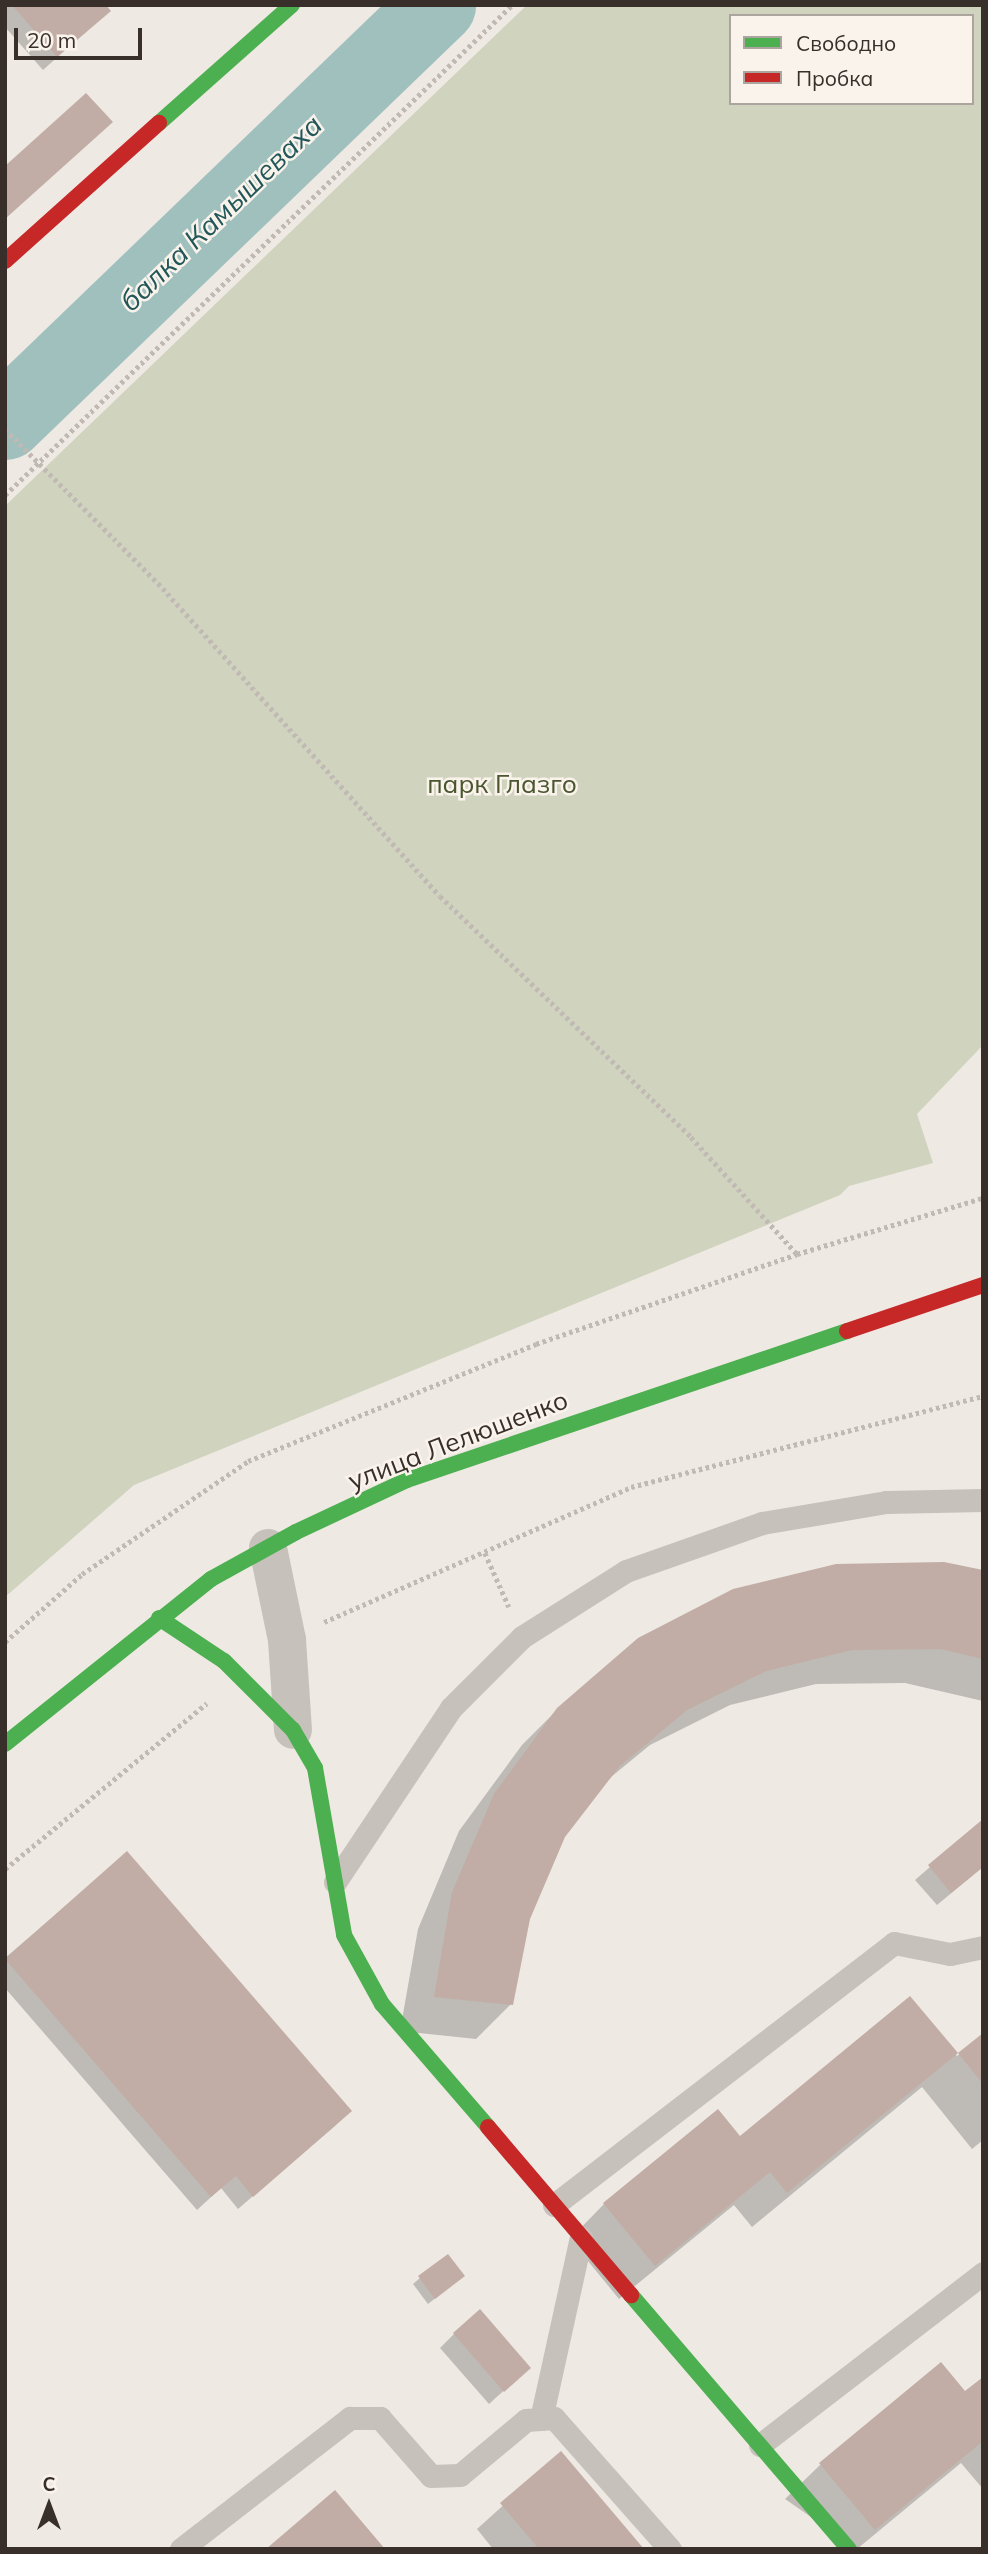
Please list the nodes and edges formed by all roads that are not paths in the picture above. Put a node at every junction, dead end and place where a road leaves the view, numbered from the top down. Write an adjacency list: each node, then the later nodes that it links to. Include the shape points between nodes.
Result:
1 (292, 5): 2 (street)
2 (5, 261)
3 (983, 1285): 5 (street, улица Лелюшенко, via 407,1480)
4 (983, 1500): 9 (lane, via 886,1502 762,1523 625,1572 522,1637 451,1708)
5 (268, 1548): 6 (street, улица Лелюшенко, via 211,1579); 7 (street, via 286,1640)
6 (159, 1618): 7 (street, via 225,1661); 8 (street, улица Лелюшенко)
7 (293, 1730): 9 (street, via 315,1768)
8 (5, 1744)
9 (335, 1882): 11 (street, via 344,1935 382,2004)
10 (983, 1947): 11 (lane, via 950,1954 894,1943)
11 (554, 2205): 12 (street)
12 (581, 2236): 14 (lane); 15 (street)
13 (983, 2273): 15 (lane)
14 (541, 2419): 16 (lane, via 526,2420 460,2475 431,2476 380,2418 350,2418); 17 (lane, via 554,2418)
15 (760, 2445): 18 (street)
16 (181, 2549)
17 (670, 2549)
18 (849, 2549)

